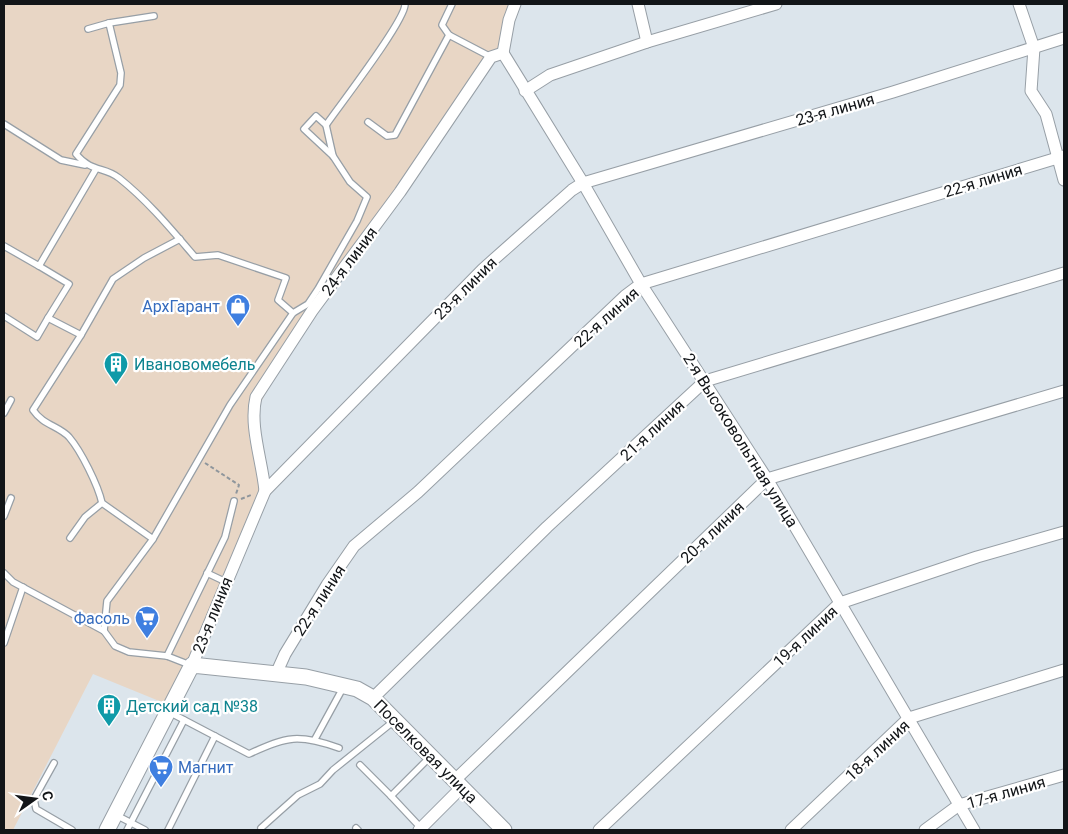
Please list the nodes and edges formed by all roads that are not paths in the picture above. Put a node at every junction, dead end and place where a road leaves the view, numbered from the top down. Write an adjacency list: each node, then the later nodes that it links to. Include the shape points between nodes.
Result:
1 (405, 4): 19 (lane, via 405,10)
2 (452, 4): 10 (lane, via 442,25)
3 (515, 4): 14 (street)
4 (638, 4): 12 (street)
5 (776, 4): 12 (street)
6 (1019, 4): 13 (street)
7 (154, 16): 8 (lane)
8 (109, 23): 9 (lane); 22 (lane, via 121,74 120,85 76,154)
9 (88, 29)
10 (450, 36): 15 (lane); 17 (lane, via 395,135 387,136)
11 (1064, 38): 13 (street, 23-я линия)
12 (647, 42): 16 (street, via 550,75)
13 (1034, 48): 21 (street, via 1031,91 1046,114); 25 (street, 23-я линия)
14 (503, 54): 15 (street); 16 (street, 2-я Высоковольтная улица)
15 (491, 57): 40 (street, 24-я линия, via 400,192 312,311 256,397 252,411)
16 (526, 91): 25 (street, 2-я Высоковольтная улица)
17 (368, 122)
18 (4, 124): 22 (lane, via 61,160)
19 (326, 125): 20 (lane); 20 (lane, via 316,116 304,129)
20 (333, 156): 31 (lane, via 350,182 367,197 318,289 308,304)
21 (1061, 157): 24 (street); 30 (street, 22-я линия)
22 (85, 165): 23 (lane)
23 (96, 169): 26 (lane, via 116,176 144,198); 28 (lane)
24 (1064, 180)
25 (583, 183): 30 (street, 2-я Высоковольтная улица); 40 (street, 23-я линия, via 483,269)
26 (180, 239): 31 (lane, via 195,257 218,255 286,278 278,300); 34 (lane, via 113,279)
27 (4, 246): 28 (lane)
28 (39, 266): 33 (lane, via 68,284)
29 (1064, 273): 35 (street, 21-я линия)
30 (641, 284): 35 (street, 2-я Высоковольтная улица); 58 (street, 22-я линия, via 418,492 354,546 327,584)
31 (293, 313): 47 (lane, via 230,405)
32 (4, 316): 33 (lane, via 37,337)
33 (48, 318): 34 (lane)
34 (81, 335): 43 (lane, via 33,410 40,420 68,436 98,486)
35 (704, 381): 39 (street, 2-я Высоковольтная улица); 60 (street, 21-я линия, via 547,527)
36 (1064, 391): 39 (street, 20-я линия)
37 (11, 400): 38 (lane)
38 (4, 414)
39 (767, 479): 52 (street, 2-я Высоковольтная улица); 72 (street, 20-я линия)
40 (265, 491): 50 (street, 23-я линия)
41 (12, 498): 44 (lane)
42 (234, 501): 49 (lane, via 224,537)
43 (102, 502): 46 (lane, via 85,517); 47 (lane)
44 (4, 516)
45 (1064, 532): 52 (street, 19-я линия, via 977,556)
46 (70, 538)
47 (153, 539): 53 (lane, via 107,601)
48 (4, 573): 51 (lane)
49 (207, 574): 50 (lane); 55 (lane)
50 (226, 582): 56 (street, 23-я линия)
51 (23, 587): 53 (lane); 54 (lane)
52 (840, 603): 62 (street, 2-я Высоковольтная улица); 85 (street, 19-я линия)
53 (104, 631): 55 (lane, via 115,646 129,652)
54 (4, 643)
55 (167, 656): 56 (lane)
56 (192, 666): 58 (street, Поселковая улица); 61 (street, 23-я линия)
57 (1064, 670): 62 (street, 18-я линия)
58 (276, 674): 59 (street, Поселковая улица)
59 (344, 685): 60 (street, Поселковая улица); 66 (lane)
60 (373, 698): 64 (street, Поселковая улица)
61 (168, 711): 63 (lane); 75 (street, 23-я линия)
62 (909, 718): 74 (street, 2-я Высоковольтная улица); 86 (street, 18-я линия)
63 (184, 720): 65 (lane); 76 (lane)
64 (396, 720): 68 (street, Поселковая улица); 77 (lane, via 320,784 298,795)
65 (215, 736): 66 (lane, via 249,754 274,742 294,738); 83 (lane)
66 (315, 739): 67 (lane)
67 (339, 748)
68 (432, 756): 72 (street, Поселковая улица); 73 (lane)
69 (54, 763): 79 (lane, via 34,799 36,809)
70 (360, 765): 73 (lane)
71 (1064, 775): 74 (street, 17-я линия)
72 (459, 784): 78 (street, 20-я линия); 84 (street, Поселковая улица)
73 (391, 796): 78 (lane)
74 (959, 805): 87 (street, 17-я линия); 88 (street, 2-я Высоковольтная улица)
75 (115, 815): 76 (lane); 80 (street, 23-я линия)
76 (131, 823): 81 (lane); 82 (lane)
77 (261, 828)
78 (420, 829)
79 (72, 830)
80 (107, 830)
81 (126, 830)
82 (145, 830)
83 (168, 830)
84 (504, 830)
85 (599, 830)
86 (791, 830)
87 (925, 830)
88 (974, 830)

